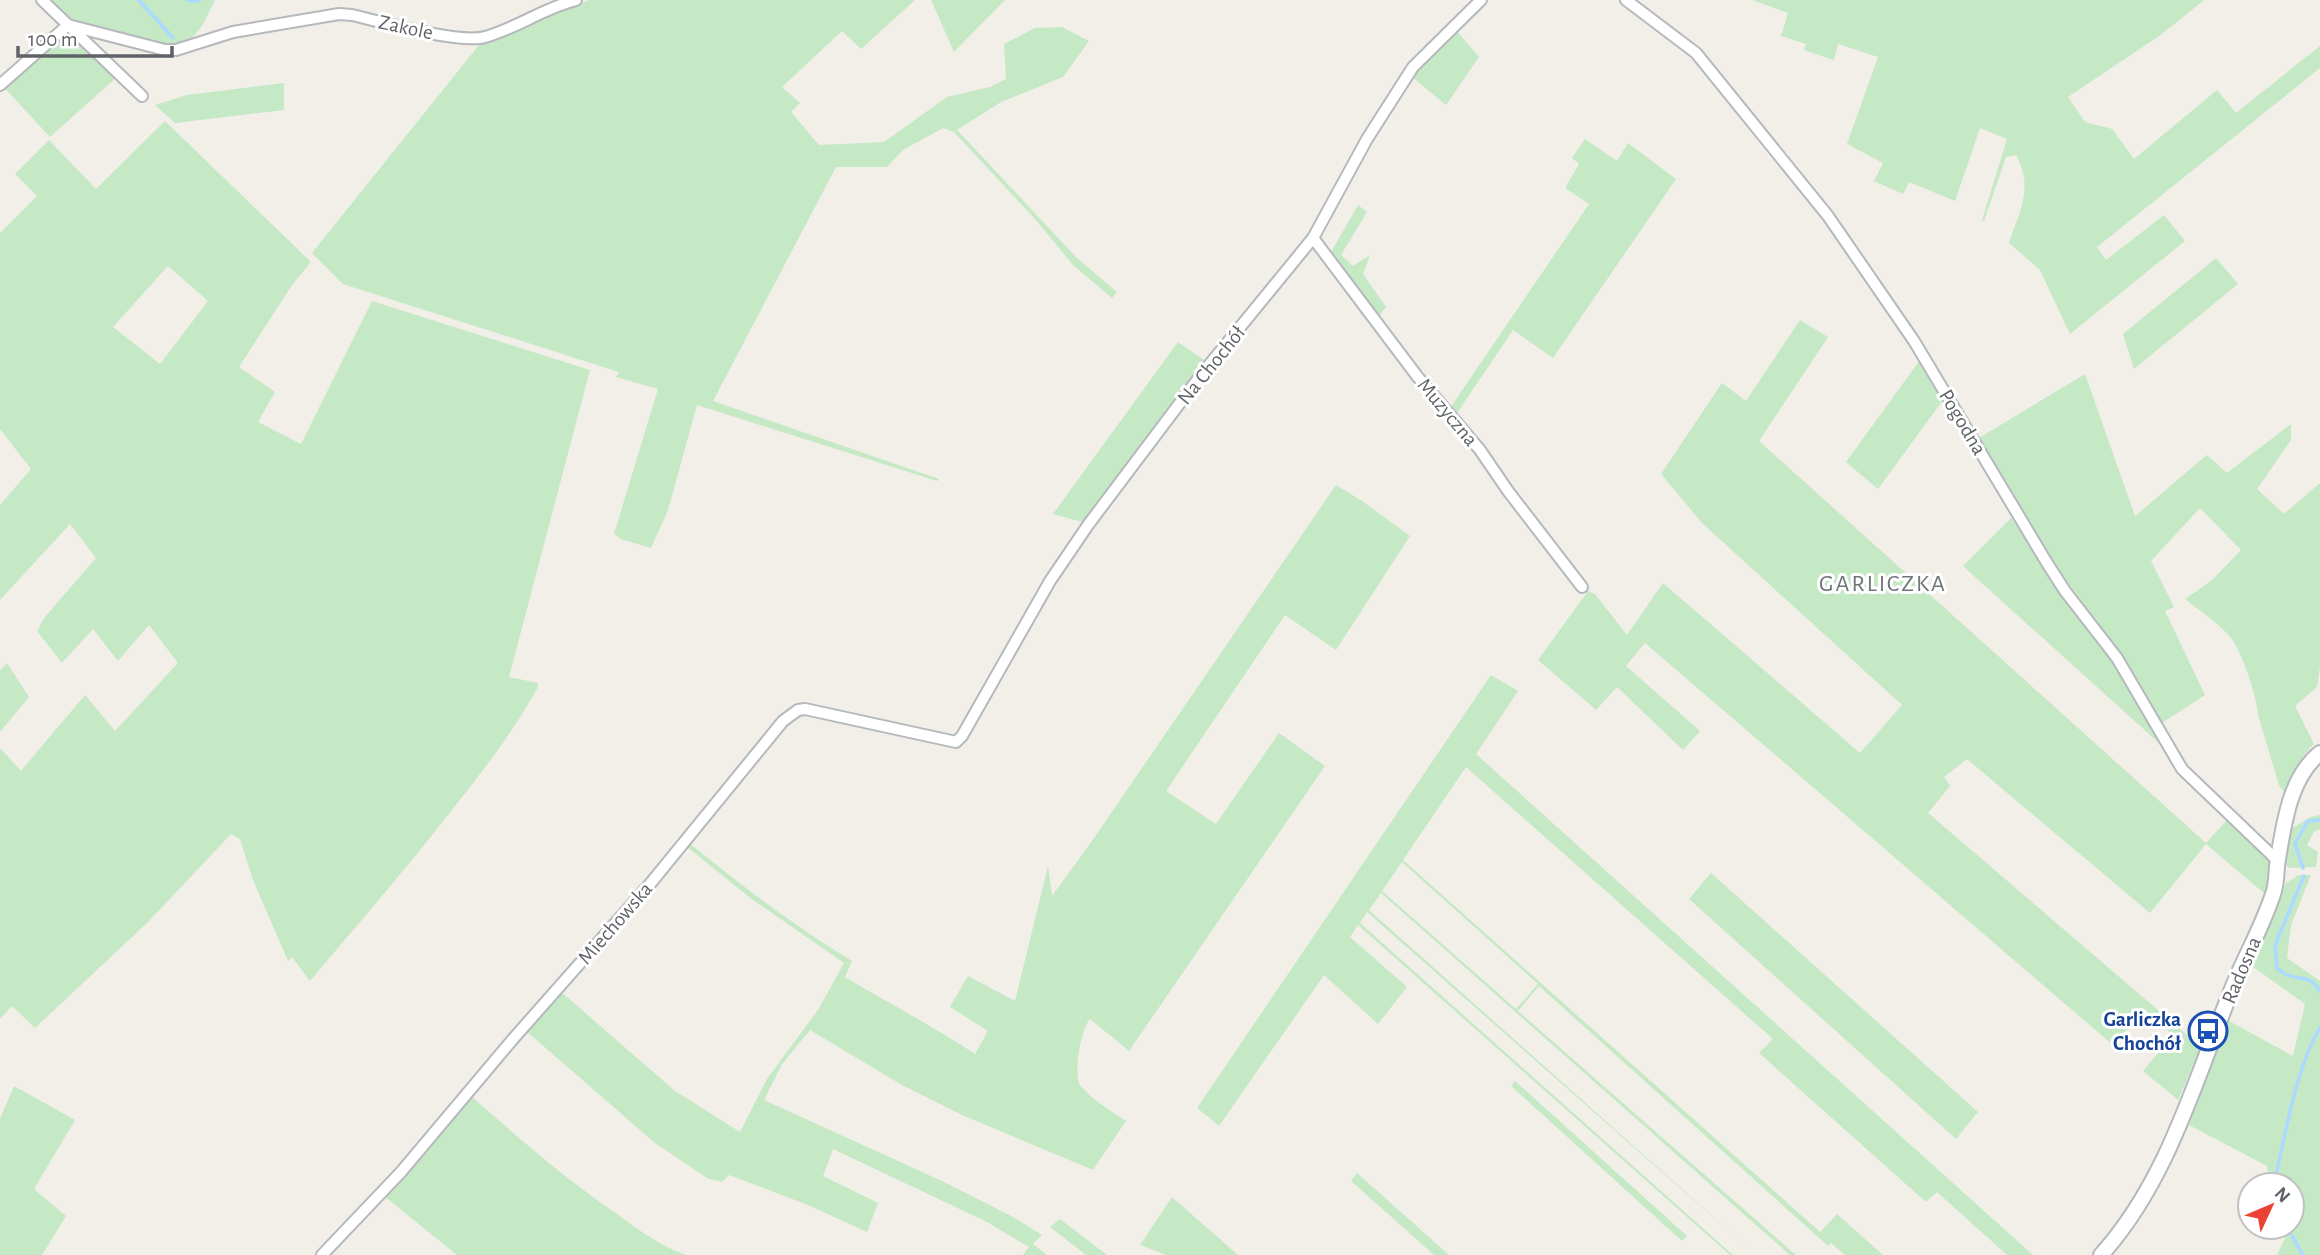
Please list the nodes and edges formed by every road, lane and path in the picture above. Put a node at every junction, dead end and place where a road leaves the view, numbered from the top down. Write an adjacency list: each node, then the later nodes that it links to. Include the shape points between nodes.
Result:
1 (42, 0): 5 (street)
2 (576, 0): 5 (street, Zakole, via 482,38 339,14 233,32 165,50)
3 (1481, 0): 8 (street, Na Chochół, via 1401,84)
4 (1626, 0): 12 (street, Pogodna, via 1696,52 1821,207 1914,341 2047,563 2117,658 2182,769)
5 (68, 25): 6 (street); 7 (street)
6 (0, 85)
7 (142, 96)
8 (1313, 238): 9 (street, Muzyczna); 10 (street, Na Chochół, via 1200,375 1088,525)
9 (1582, 587)
10 (956, 742): 13 (street, Miechowska, via 805,709 791,715 409,1162)
11 (2320, 753): 12 (street, Radosna, via 2297,783)
12 (2278, 861): 14 (street, Radosna, via 2267,909 2166,1156 2142,1200)
13 (321, 1255)
14 (2101, 1255)

